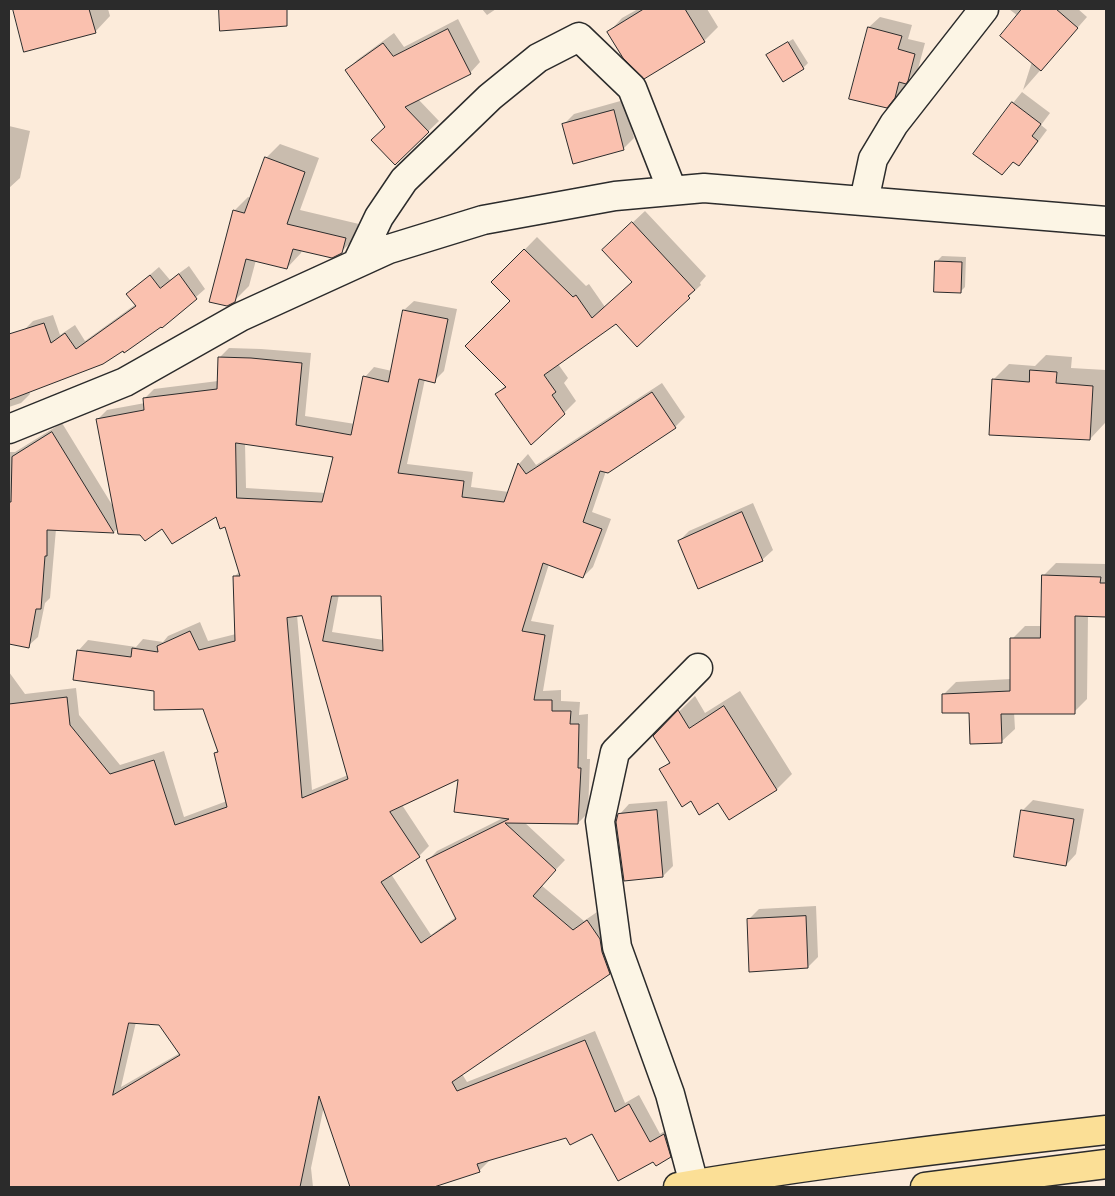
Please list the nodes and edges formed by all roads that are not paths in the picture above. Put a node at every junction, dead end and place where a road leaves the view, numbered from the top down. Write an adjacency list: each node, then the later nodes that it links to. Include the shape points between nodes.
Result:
1 (984, 9): 3 (street, via 894,124 873,159)
2 (672, 190): 3 (street, via 704,188); 5 (street, via 615,196 483,220 389,248); 5 (street, via 632,88 579,37 538,58 496,92 404,180 379,217)
3 (864, 201): 4 (street)
4 (1106, 221)
5 (357, 263): 6 (street, via 240,317 125,382)
6 (9, 429)
7 (698, 668): 10 (street, via 615,752 600,821 617,947 670,1094)
8 (1106, 1130): 10 (main road, via 972,1145)
9 (1106, 1164): 11 (main road)
10 (686, 1186)
11 (924, 1187)

